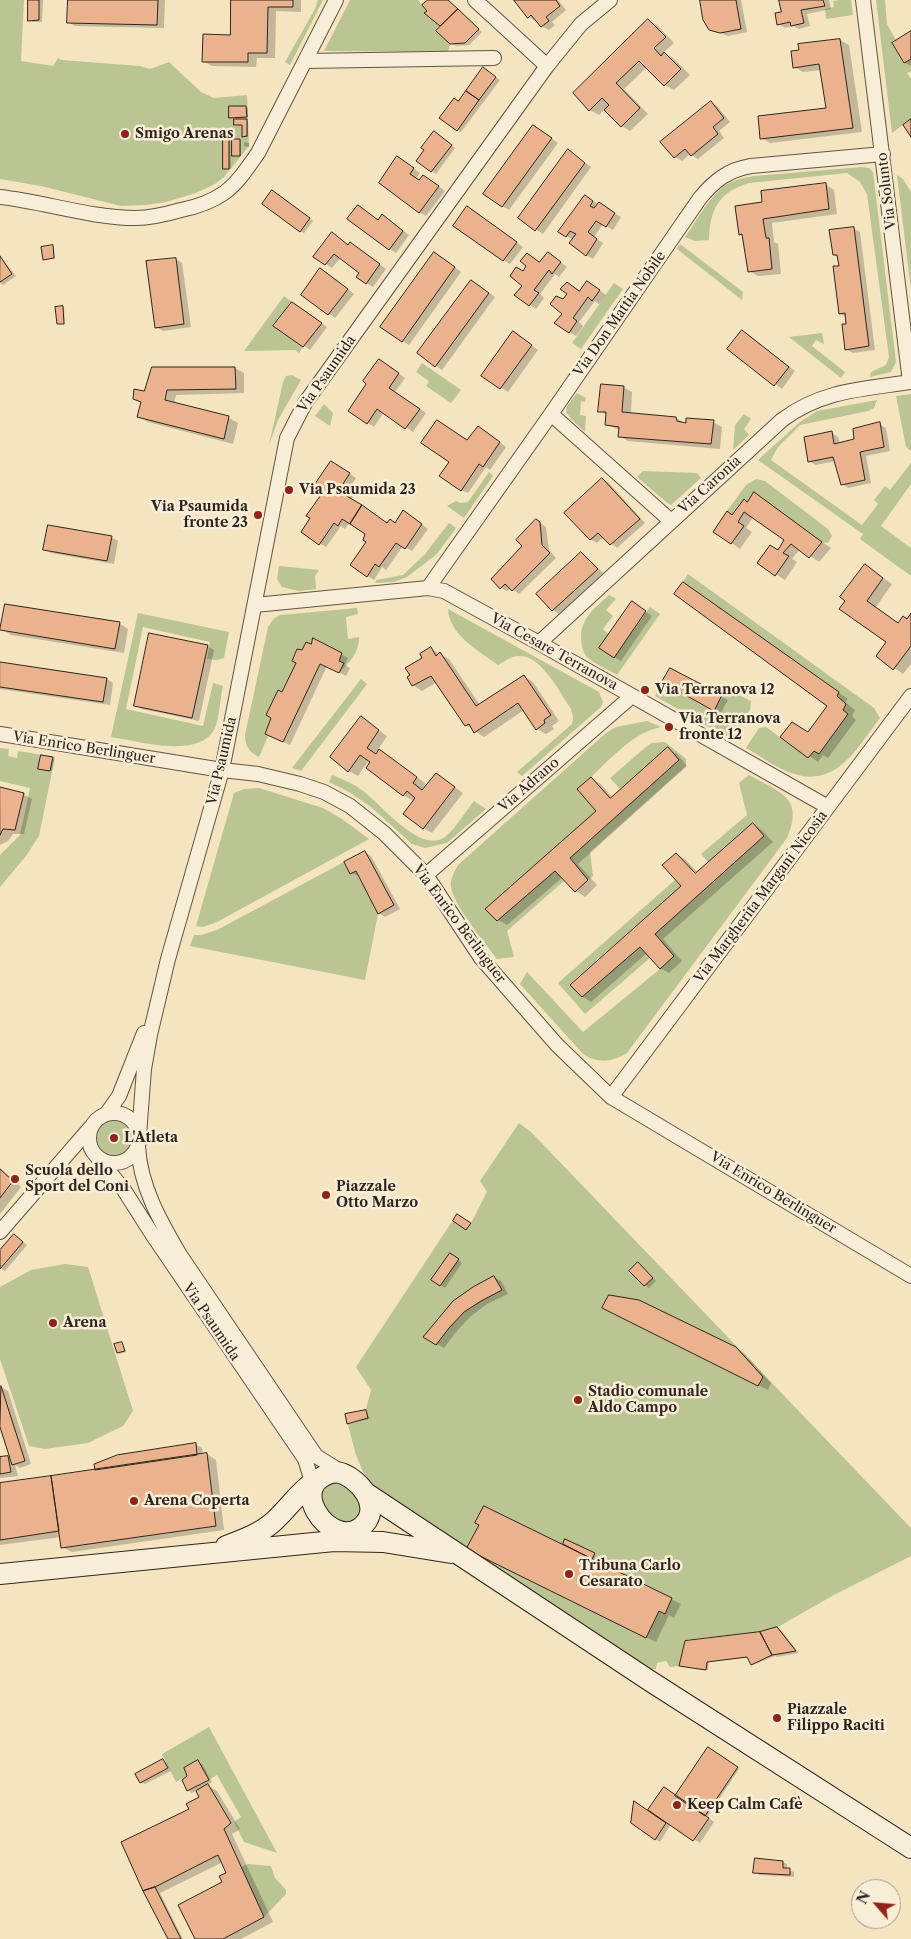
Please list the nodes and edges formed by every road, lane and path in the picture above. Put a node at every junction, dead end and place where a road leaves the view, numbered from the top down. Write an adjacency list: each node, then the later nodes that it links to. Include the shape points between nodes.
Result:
1 (336, 0): 6 (street)
2 (475, 0): 7 (street)
3 (610, 0): 7 (street, Via Psaumida, via 580,24)
4 (863, 0): 8 (street, Via Solunto)
5 (494, 58): 6 (street)
6 (305, 61): 9 (street, via 258,153 242,176 224,193 207,202 164,215 138,218)
7 (547, 66): 14 (street, Via Psaumida, via 296,418 287,438)
8 (883, 154): 10 (street, Via Solunto); 11 (street, Via Don Mattia Nobile, via 751,166 736,169 712,183)
9 (0, 197)
10 (910, 382): 12 (street, Via Caronia, via 833,394 797,409)
11 (551, 414): 12 (street); 13 (street, Via Don Mattia Nobile)
12 (671, 521): 15 (street, Via Caronia)
13 (428, 588): 14 (street, Via Cesare Terranova); 15 (street, Via Cesare Terranova, via 444,592)
14 (255, 605): 19 (street, Via Psaumida)
15 (539, 643): 16 (street, Via Cesare Terranova)
16 (632, 696): 20 (street, Via Cesare Terranova); 21 (street, Via Adrano)
17 (911, 696): 20 (street, Via Margherita Margani Nicosia)
18 (0, 734): 19 (street, Via Enrico Berlinguer)
19 (222, 770): 21 (street, Via Enrico Berlinguer, via 258,774 324,792 350,806 384,833); 22 (street, Via Psaumida)
20 (828, 807): 23 (street, Via Margherita Margani Nicosia)
21 (426, 875): 23 (street, Via Enrico Berlinguer, via 480,958 557,1045)
22 (158, 997): 24 (street, via 118,1096); 26 (street, Via Psaumida, via 144,1069)
23 (612, 1097): 29 (street, Via Enrico Berlinguer)
24 (107, 1113): 25 (street); 26 (street, via 128,1116 137,1128)
25 (90, 1128): 27 (street, via 89,1144); 28 (street)
26 (138, 1140): 27 (street, via 135,1152 124,1161 110,1163); 30 (street, Via Psaumida, via 140,1169 150,1198 180,1255 316,1456)
27 (98, 1158): 31 (street, Via Psaumida, via 124,1190 305,1459)
28 (0, 1232)
29 (911, 1276)
30 (344, 1473): 31 (main road, via 336,1472); 32 (main road)
31 (314, 1484): 33 (main road, via 313,1507 327,1523); 34 (main road, via 271,1524 246,1538)
32 (366, 1493): 33 (main road, via 370,1514 363,1525); 35 (main road)
33 (346, 1536): 34 (main road); 35 (main road)
34 (203, 1554): 36 (main road)
35 (458, 1554): 37 (main road)
36 (0, 1574)
37 (911, 1848)

